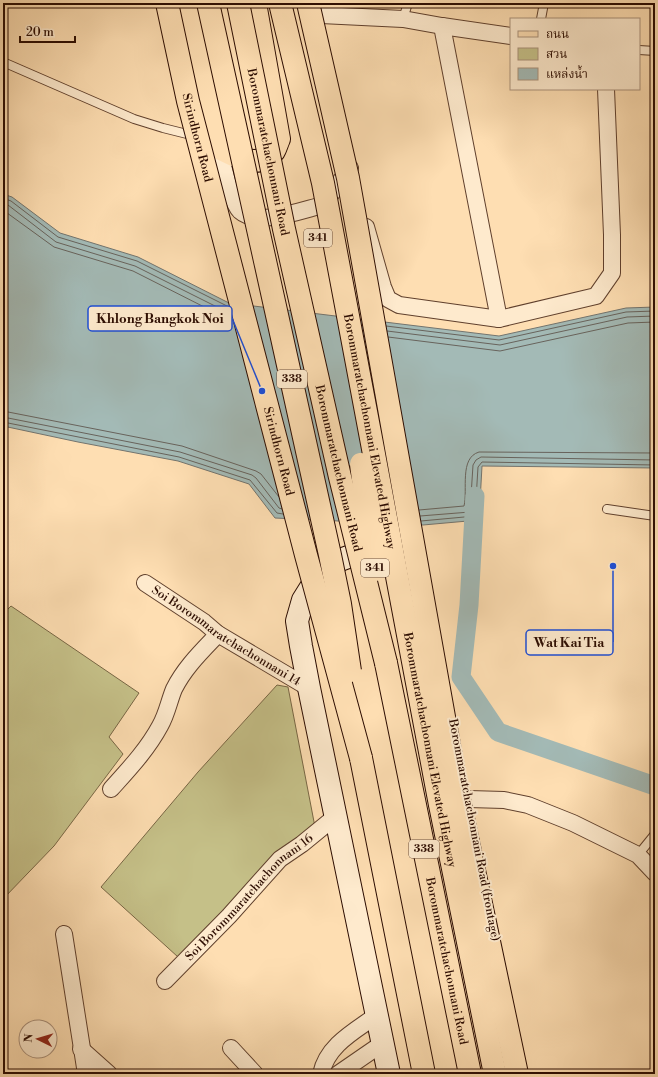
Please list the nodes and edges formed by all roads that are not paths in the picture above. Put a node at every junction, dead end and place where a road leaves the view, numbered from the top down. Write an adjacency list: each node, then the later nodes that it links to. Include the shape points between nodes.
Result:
1 (167, 3): 30 (main road, Sirindhorn Road, bridge, via 188,101)
2 (188, 3): 19 (main road)
3 (208, 3): 30 (main road, 338, bridge, via 330,555 347,648)
4 (238, 3): 28 (main road, Borommaratchachonnani Road / 338, bridge, via 285,237)
5 (255, 3): 19 (main road, via 278,139 274,151 263,160 252,162 237,157)
6 (273, 3): 28 (main road, 341, bridge, via 363,474)
7 (280, 3): 51 (main road, Borommaratchachonnani Elevated Highway, bridge, via 323,184 440,805)
8 (408, 3): 12 (lane)
9 (544, 3): 11 (lane)
10 (316, 7): 12 (street); 20 (street); 52 (main road, Borommaratchachonnani Elevated Highway, bridge, via 457,790)
11 (541, 18)
12 (403, 19): 13 (street)
13 (442, 26): 14 (street); 23 (street)
14 (510, 36)
15 (640, 50): 16 (lane)
16 (655, 51)
17 (3, 62): 19 (lane, via 134,119)
18 (606, 90): 23 (street, via 612,273 596,296)
19 (218, 144): 21 (street, via 231,194 240,211 251,217 268,218)
20 (353, 164): 21 (street); 22 (street)
21 (323, 205): 22 (street)
22 (365, 225): 23 (street, via 388,299 399,304)
23 (499, 320)
24 (607, 509): 25 (lane)
25 (655, 516)
26 (145, 583): 27 (street, Soi Borommaratchachonnani 14)
27 (218, 634): 29 (street, Soi Borommaratchachonnani 14); 31 (street, via 184,672 152,740)
28 (386, 663): 50 (main road, Borommaratchachonnani Road / 338)
29 (309, 688): 32 (main road, Borommaratchachonnani Road (frontage), via 297,620 303,600 318,576 340,560 359,553 387,552 410,559 426,586); 33 (main road)
30 (361, 758): 49 (main road, 338)
31 (111, 789)
32 (469, 800): 35 (street, via 504,800 528,805 573,823); 53 (main road, Borommaratchachonnani Road (frontage))
33 (335, 817): 38 (street, Soi Borommaratchachonnani 16, via 280,859); 39 (main road)
34 (655, 834): 35 (lane)
35 (638, 855): 36 (street)
36 (655, 874)
37 (64, 934): 42 (street)
38 (165, 981)
39 (377, 1015): 40 (main road); 46 (street, via 337,1044)
40 (383, 1043): 47 (street); 48 (main road)
41 (232, 1048): 45 (street)
42 (81, 1049): 43 (street); 44 (street)
43 (86, 1074)
44 (109, 1074)
45 (255, 1074)
46 (321, 1074)
47 (338, 1074)
48 (389, 1074)
49 (424, 1074)
50 (470, 1074)
51 (495, 1074)
52 (517, 1074)
53 (522, 1074)

